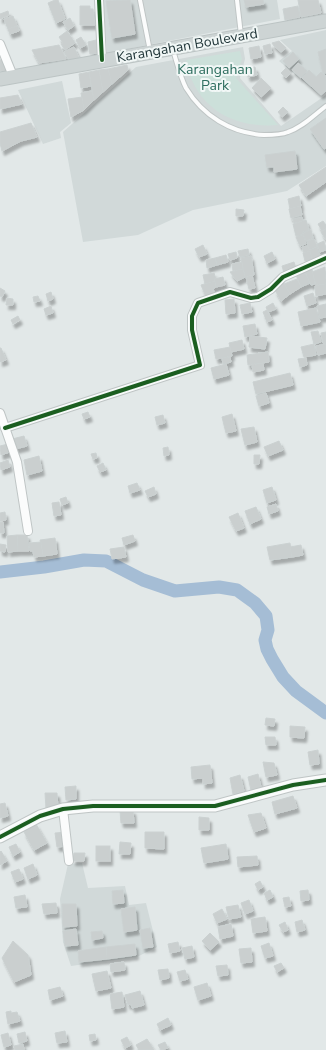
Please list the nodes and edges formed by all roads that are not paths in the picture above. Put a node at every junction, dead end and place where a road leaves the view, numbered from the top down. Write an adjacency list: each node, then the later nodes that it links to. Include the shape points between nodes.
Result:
1 (99, 0): 9 (street)
2 (140, 0): 8 (lane)
3 (237, 0): 5 (lane)
4 (326, 21): 5 (main road, Karangahan Boulevard)
5 (241, 36): 7 (main road, Karangahan Boulevard)
6 (0, 44): 10 (street)
7 (172, 48): 8 (main road, Karangahan Boulevard); 11 (lane, via 181,77 193,98 213,118 237,131 287,133)
8 (150, 52): 9 (main road, Karangahan Boulevard)
9 (102, 60): 10 (main road, Karangahan Boulevard)
10 (6, 78)
11 (326, 106)
12 (326, 258): 14 (street, via 283,277 258,297 251,298 230,292 198,303 192,316 192,330 200,365)
13 (0, 413): 14 (street)
14 (5, 428): 15 (street, via 17,462)
15 (28, 531)
16 (326, 780): 17 (street, via 294,785 215,806 93,806)
17 (63, 809): 18 (street, via 40,816); 19 (street)
18 (0, 837)
19 (69, 861)

